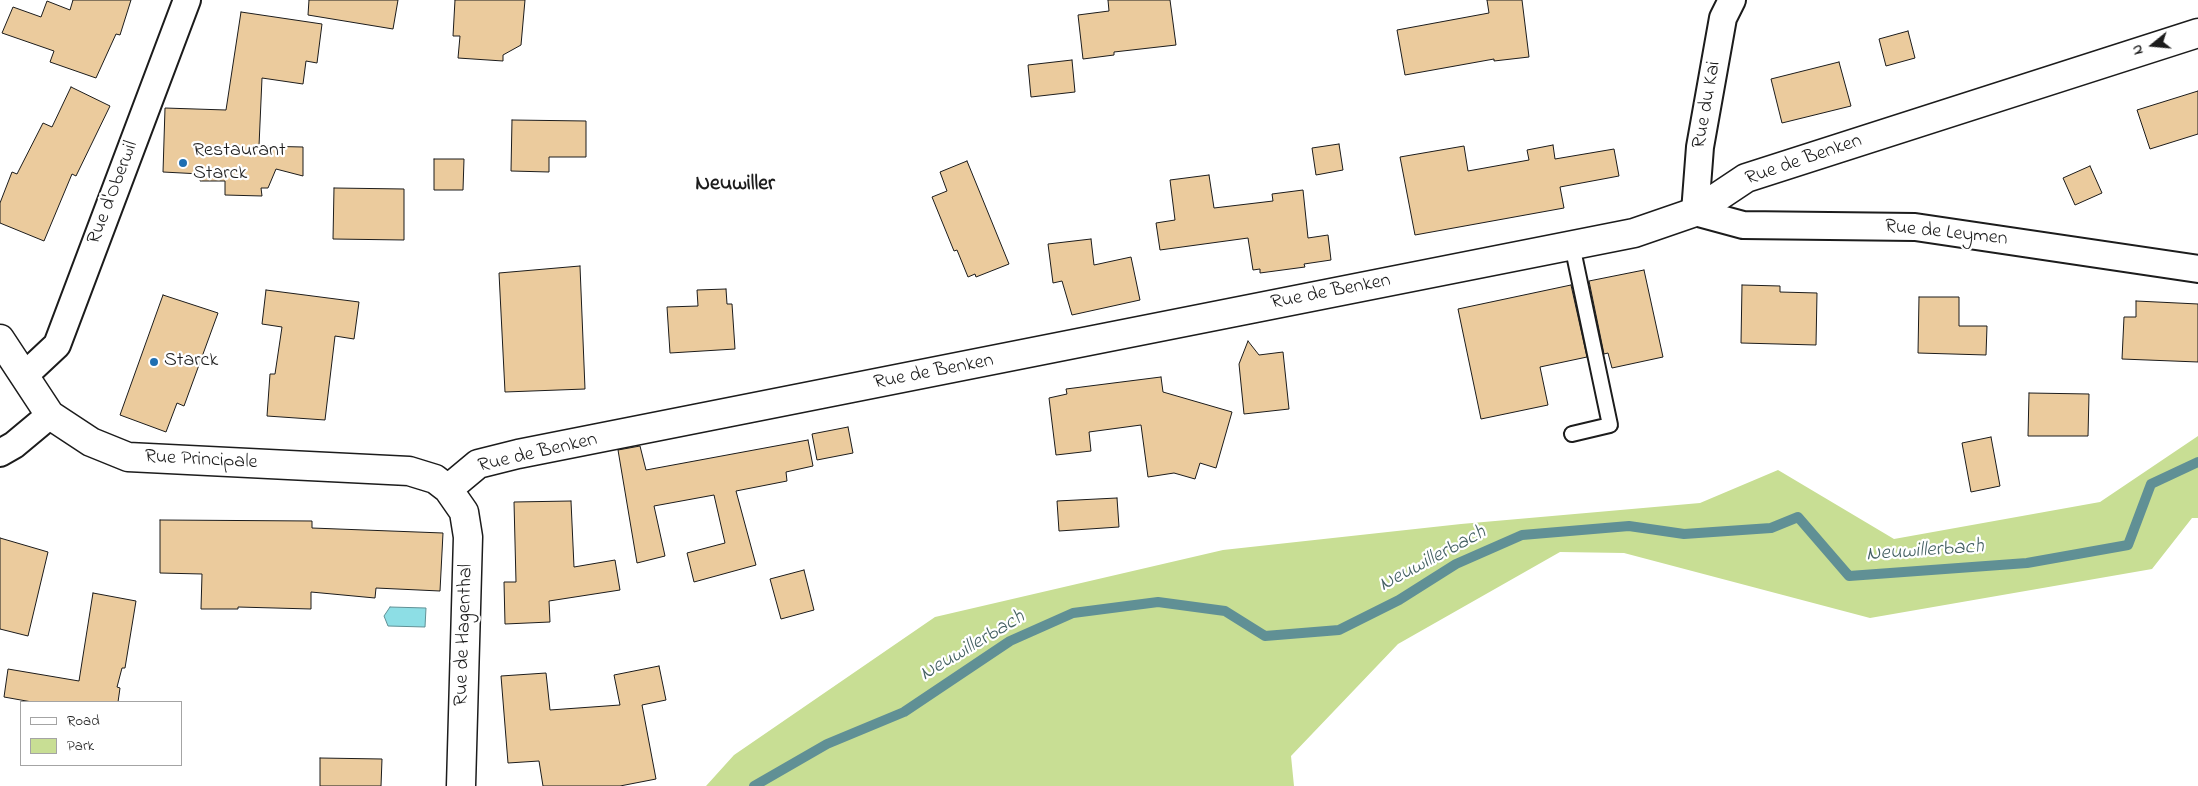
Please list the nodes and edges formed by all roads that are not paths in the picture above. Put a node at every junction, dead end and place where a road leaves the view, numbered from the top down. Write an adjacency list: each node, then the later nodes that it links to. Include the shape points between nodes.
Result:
1 (187, 0): 8 (street, Rue d'Oberwil, via 57,345)
2 (1732, 0): 4 (street, Rue du Kai, via 1723,18 1700,147)
3 (2198, 33): 4 (street, Rue de Benken, via 1746,178)
4 (1695, 212): 5 (street, Rue de Benken, via 1634,233); 6 (street, Rue de Leymen, via 1743,225 1915,227)
5 (1572, 245): 10 (lane, via 1610,425); 12 (street, Rue de Benken, via 518,454 478,464)
6 (2198, 269)
7 (0, 339): 8 (street, Rue Principale)
8 (25, 375): 9 (street, Rue Principale)
9 (50, 415): 11 (street); 12 (street, Rue Principale, via 91,442 128,457 409,471 435,478)
10 (1572, 434)
11 (0, 453)
12 (448, 489): 13 (street, Rue de Hagenthal, via 464,512 468,537)
13 (461, 786)

